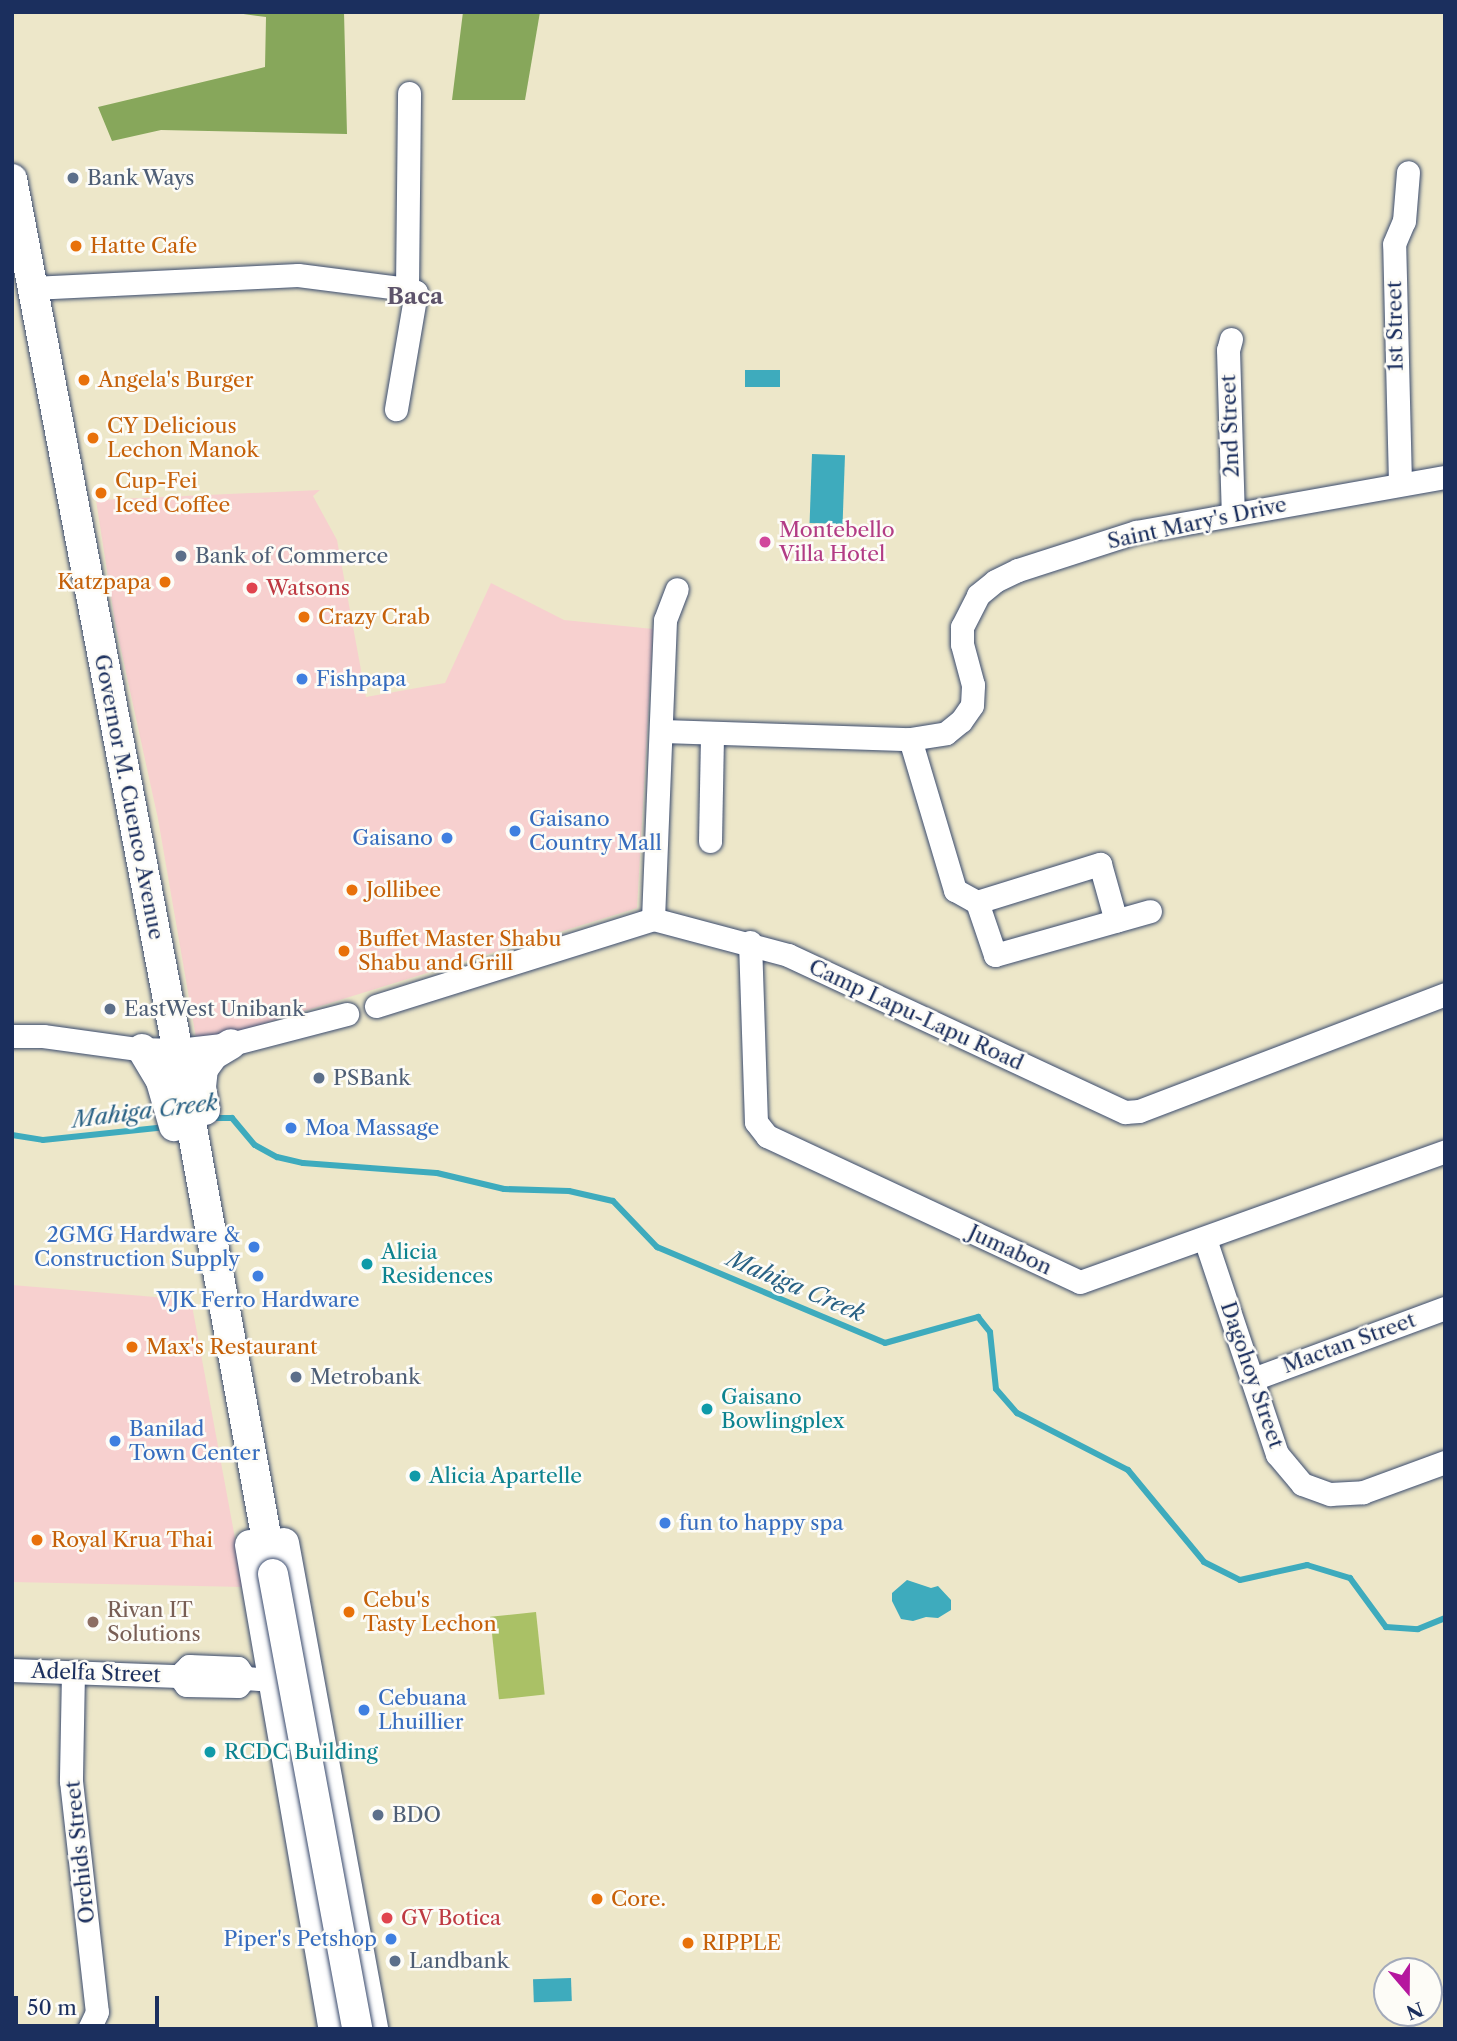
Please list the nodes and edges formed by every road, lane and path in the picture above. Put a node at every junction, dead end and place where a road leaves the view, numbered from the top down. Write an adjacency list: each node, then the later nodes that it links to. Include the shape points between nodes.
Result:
1 (409, 93): 5 (street)
2 (1408, 172): 9 (street, 1st Street, via 1404,221 1394,244)
3 (12, 178): 4 (main road, Governor M. Cuenco Avenue)
4 (32, 288): 5 (street, via 298,275); 27 (main road, Governor M. Cuenco Avenue)
5 (407, 289): 7 (street, via 416,292)
6 (1231, 339): 10 (street, 2nd Street)
7 (397, 410)
8 (1445, 477): 9 (street, Saint Mary's Drive)
9 (1399, 483): 10 (street, Saint Mary's Drive)
10 (1233, 514): 14 (street, Saint Mary's Drive, via 1136,532 995,581 978,595 962,627 974,685 972,705 946,733)
11 (677, 589): 12 (street, via 665,620)
12 (663, 732): 13 (street, Saint Mary's Drive); 18 (street)
13 (712, 733): 14 (street, Saint Mary's Drive); 15 (street)
14 (910, 739): 16 (street, via 951,883)
15 (710, 841)
16 (976, 902): 19 (street, via 995,955); 19 (street, via 1100,864)
17 (1150, 911): 19 (street)
18 (653, 919): 20 (street, Camp Lapu-Lapu Road); 22 (street)
19 (1116, 921)
20 (750, 942): 21 (street, Camp Lapu-Lapu Road, via 788,955 1125,1112 1139,1111); 31 (street, Jumabon, via 756,1122 767,1136 1080,1282)
21 (1445, 994)
22 (376, 1006)
23 (347, 1014): 25 (street)
24 (12, 1036): 26 (street)
25 (231, 1044): 27 (street); 28 (main road, via 205,1065)
26 (142, 1049): 27 (street); 28 (main road, via 161,1081)
27 (178, 1050): 28 (main road, Governor M. Cuenco Avenue)
28 (186, 1100): 30 (main road, Governor M. Cuenco Avenue)
29 (1445, 1151): 31 (street, Jumabon)
30 (202, 1176): 32 (main road); 32 (main road, Governor M. Cuenco Avenue)
31 (1205, 1239): 34 (street, Dagohoy Street)
32 (223, 1302): 35 (main road, Governor M. Cuenco Avenue)
33 (1445, 1308): 34 (street, Mactan Street)
34 (1252, 1379): 36 (street, Dagohoy Street, via 1277,1454 1303,1484 1330,1494 1363,1492)
35 (244, 1416): 39 (main road, Governor M. Cuenco Avenue); 40 (main road, Governor M. Cuenco Avenue, via 286,1548); 46 (main road, Governor M. Cuenco Avenue, bridge)
36 (1445, 1462)
37 (12, 1670): 38 (street, Adelfa Street)
38 (73, 1672): 39 (street, Adelfa Street, via 179,1676 189,1665 238,1668); 44 (street, Orchids Street, via 71,1781 97,2012)
39 (258, 1679): 41 (main road, Governor M. Cuenco Avenue)
40 (346, 1884): 41 (main road); 42 (main road, Governor M. Cuenco Avenue)
41 (309, 1890): 43 (main road, Governor M. Cuenco Avenue)
42 (358, 1949): 43 (main road, via 339,1964); 47 (main road, Governor M. Cuenco Avenue)
43 (321, 1955): 45 (main road, Governor M. Cuenco Avenue)
44 (89, 2029)
45 (334, 2029)
46 (357, 2029)
47 (373, 2029)

